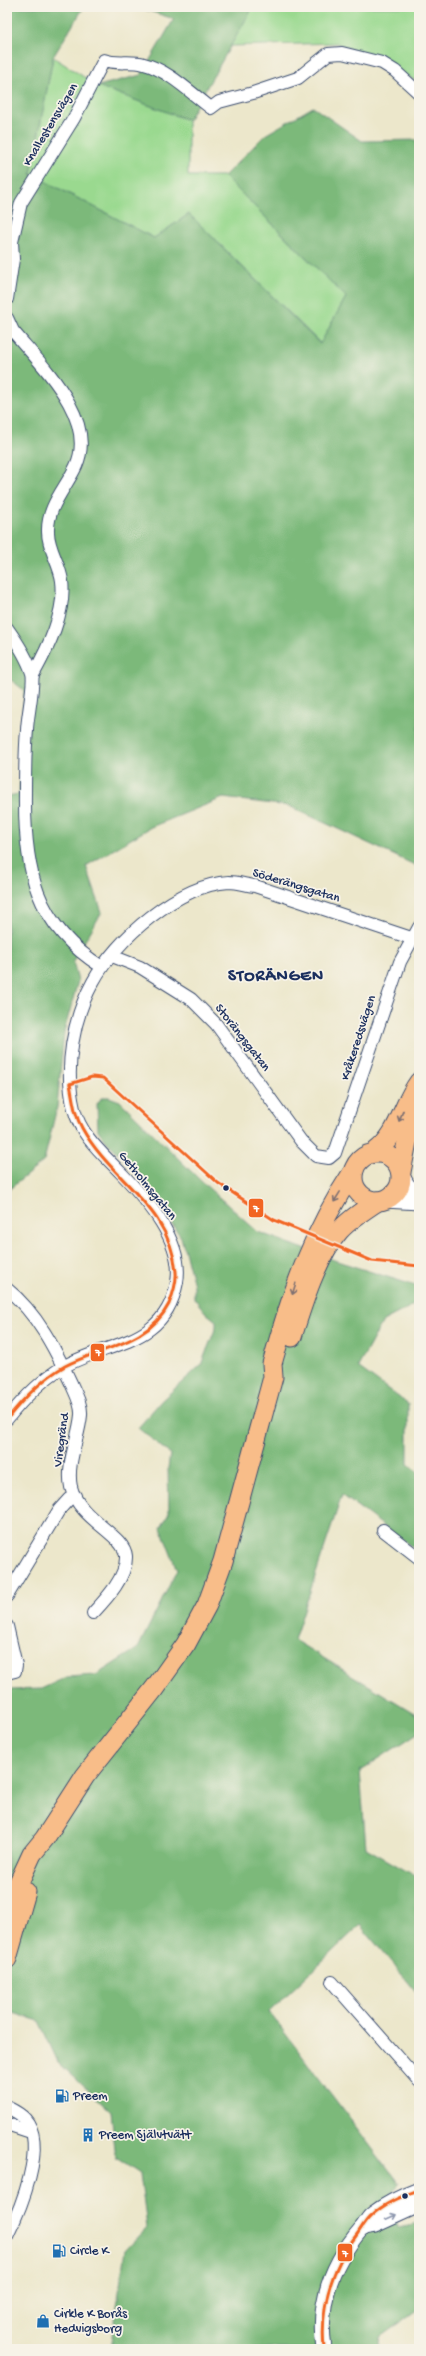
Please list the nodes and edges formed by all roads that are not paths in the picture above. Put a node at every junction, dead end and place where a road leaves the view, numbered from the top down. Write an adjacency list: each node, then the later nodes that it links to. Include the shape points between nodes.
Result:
1 (419, 93): 2 (street, Knallestensvägen, via 382,63 342,54 328,54 298,78 219,102 211,108 165,74 145,64 112,63 104,60 74,118 21,202 12,242 13,258)
2 (7, 299)
3 (7, 318): 5 (street, via 13,331 67,399 80,428 80,449 76,465 53,506 48,532 62,580 62,598 47,649)
4 (7, 628): 5 (street, via 23,651)
5 (33, 675): 9 (street, via 26,731 24,831 33,883 45,912 56,928 69,943)
6 (419, 927): 7 (street, Kråkeredsvägen)
7 (411, 938): 8 (street, Söderängsgatan, via 255,886 228,882 184,895 161,909); 13 (street, Kråkeredsvägen, via 380,1018 335,1153)
8 (112, 956): 9 (street, Söderängsgatan); 13 (street, Storängsgatan, via 140,967 191,999 216,1024 301,1141 316,1156)
9 (102, 967): 20 (street, Getholmsgatan, via 87,993 74,1040 70,1066 74,1110 84,1132 140,1195 168,1235 176,1253 177,1282 162,1318 142,1336 90,1354)
10 (419, 1082): 12 (main road, one-way to 12, via 408,1097 391,1138)
11 (419, 1110): 15 (main road, via 407,1142)
12 (375, 1152): 14 (main road, via 362,1158); 15 (main road, via 392,1157)
13 (329, 1158)
14 (354, 1170): 17 (main road, via 353,1182 358,1192 367,1198); 21 (main road, one-way to 21, via 321,1224 296,1280 272,1364)
15 (401, 1174): 16 (street, via 407,1185); 17 (main road, via 397,1190)
16 (419, 1195)
17 (381, 1200): 18 (street); 21 (main road, via 349,1221 338,1232 310,1286 283,1366)
18 (419, 1202)
19 (7, 1289): 20 (street, Viregränd, via 20,1299 44,1331)
20 (63, 1367): 22 (street, Getholmsgatan, via 26,1396); 23 (street, Viregränd, via 80,1408 71,1474 71,1487)
21 (273, 1378): 30 (main road, via 223,1561 207,1605 186,1644 85,1776)
22 (7, 1419)
23 (75, 1496): 26 (street, via 59,1510); 27 (street, via 86,1513 118,1540 125,1550 122,1574)
24 (383, 1530): 25 (street)
25 (419, 1558)
26 (7, 1596)
27 (93, 1613)
28 (7, 1626): 29 (street, via 16,1665 15,1671)
29 (7, 1673)
30 (45, 1838): 31 (main road, via 32,1854); 32 (main road, via 19,1912)
31 (7, 1908)
32 (7, 1959)
33 (332, 1982): 34 (street)
34 (419, 2081)
35 (7, 2107): 37 (street, via 25,2118)
36 (7, 2124): 37 (street)
37 (31, 2132): 41 (street, via 34,2153 29,2181)
38 (419, 2190): 40 (street, via 386,2205 372,2215)
39 (419, 2205): 40 (street, one-way to 39, via 375,2225)
40 (363, 2227): 42 (street, via 340,2256 328,2286 321,2321)
41 (7, 2236)
42 (324, 2349)

